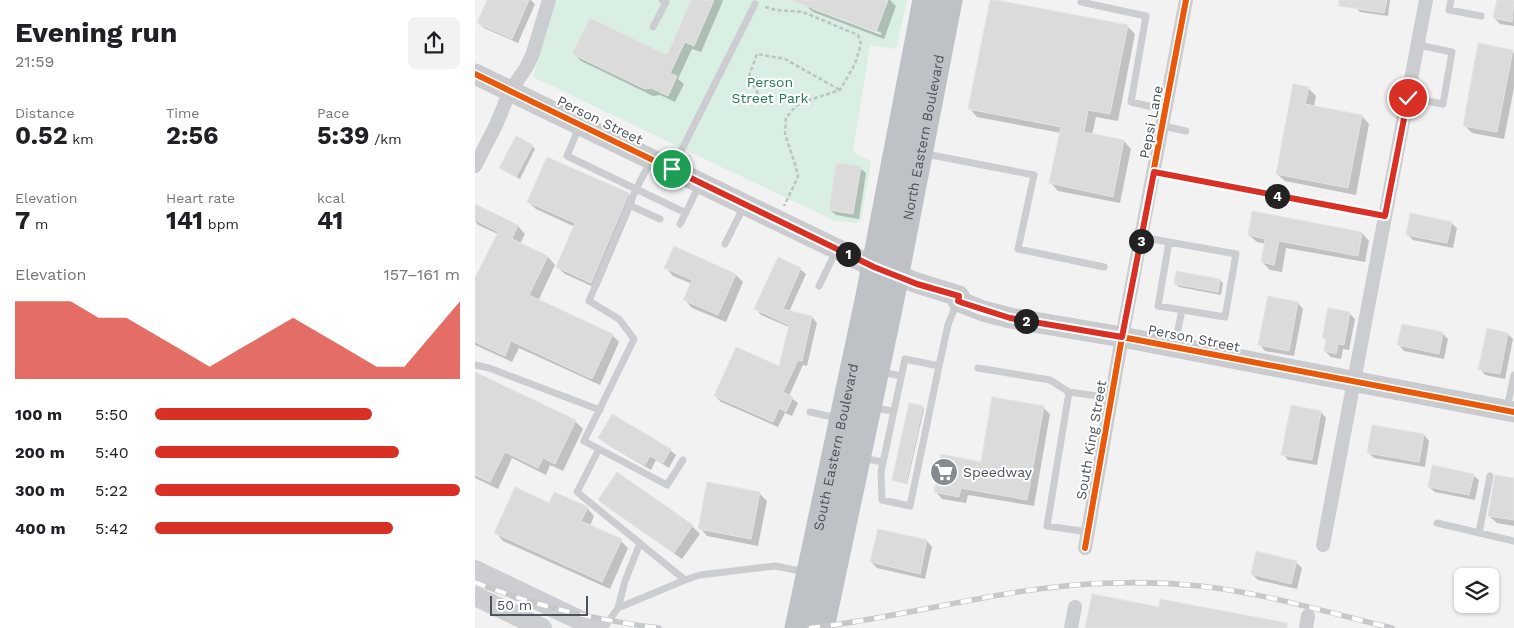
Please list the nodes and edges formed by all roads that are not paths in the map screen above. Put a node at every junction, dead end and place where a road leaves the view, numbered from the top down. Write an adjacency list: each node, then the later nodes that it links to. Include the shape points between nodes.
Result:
1 (549, 0): 14 (street, via 525,70)
2 (662, 0): 11 (lane, via 666,2)
3 (925, 0): 38 (highway, North Eastern Boulevard)
4 (950, 0): 20 (highway, North Eastern Boulevard)
5 (1186, 0): 16 (street, Pepsi Lane)
6 (1426, 0): 12 (street)
7 (1451, 0): 10 (lane, via 1449,10)
8 (1081, 2): 16 (lane, via 1146,16 1131,102)
9 (755, 4): 23 (lane)
10 (1481, 16)
11 (653, 27)
12 (1418, 45): 15 (street); 15 (lane, via 1452,52 1443,104)
13 (475, 74): 14 (main road, Person Street)
14 (510, 91): 17 (main road, Person Street); 22 (street)
15 (1408, 98): 30 (street)
16 (1166, 110): 18 (street, Pepsi Lane)
17 (580, 125): 21 (main road, Person Street); 26 (lane, via 567,156)
18 (1163, 126): 19 (lane); 24 (street, Pepsi Lane)
19 (1186, 130)
20 (920, 153): 37 (lane, via 1033,176 1019,249); 38 (highway, North Eastern Boulevard)
21 (651, 159): 23 (main road, Person Street); 26 (lane)
22 (475, 166)
23 (672, 169): 25 (main road, Person Street)
24 (1154, 172): 30 (lane); 33 (street, Pepsi Lane)
25 (701, 183): 27 (main road, Person Street); 29 (lane)
26 (636, 189): 28 (lane); 29 (lane)
27 (744, 204): 35 (lane); 36 (main road, Person Street)
28 (629, 206): 31 (lane); 54 (lane, via 589,301 619,319 634,339)
29 (686, 213): 32 (lane)
30 (1385, 216): 50 (street)
31 (660, 219)
32 (680, 224)
33 (1141, 237): 34 (lane); 42 (street, Pepsi Lane)
34 (1169, 242): 41 (lane, via 1158,306); 41 (lane, via 1236,254 1225,317)
35 (725, 244)
36 (837, 249): 38 (main road, Person Street); 39 (lane)
37 (1104, 267)
38 (885, 270): 40 (main road, Person Street, via 917,284 959,296); 47 (highway, South Eastern Boulevard); 57 (highway, South Eastern Boulevard)
39 (819, 286)
40 (958, 301): 42 (main road, Person Street, via 1010,318); 45 (lane, via 948,325)
41 (1182, 310): 43 (lane)
42 (1122, 337): 43 (main road, Person Street); 52 (street, South King Street)
43 (1175, 347): 50 (main road, Person Street)
44 (475, 365): 54 (lane)
45 (939, 366): 49 (lane, via 905,359); 61 (lane, via 910,506 882,500)
46 (978, 368): 51 (lane, via 1050,380)
47 (877, 371): 49 (lane); 53 (highway, South Eastern Boulevard)
48 (1514, 375): 55 (lane)
49 (901, 376): 53 (lane)
50 (1354, 381): 55 (main road, Person Street); 68 (street)
51 (1069, 392): 52 (lane); 64 (lane, via 1047,526)
52 (1111, 398): 64 (street, South King Street)
53 (881, 409): 59 (highway, South Eastern Boulevard); 61 (lane)
54 (600, 410): 58 (lane, via 584,441)
55 (1510, 411)
56 (810, 412): 57 (lane)
57 (842, 419): 71 (highway, South Eastern Boulevard)
58 (599, 449): 60 (lane, via 667,485); 67 (lane, via 577,492)
59 (858, 457): 61 (lane); 80 (highway, South Eastern Boulevard)
60 (683, 460)
61 (883, 462)
62 (1490, 476): 65 (lane)
63 (1437, 523): 65 (lane)
64 (1088, 532): 69 (street, South King Street)
65 (1479, 533): 66 (lane)
66 (1514, 540)
67 (640, 544): 72 (lane); 75 (lane)
68 (1323, 545)
69 (1085, 548)
70 (475, 570): 77 (main road)
71 (809, 572): 72 (lane, via 775,566); 79 (highway, South Eastern Boulevard)
72 (685, 580): 75 (lane)
73 (475, 596): 76 (main road)
74 (1075, 607): 81 (street)
75 (618, 608): 78 (lane)
76 (542, 628)
77 (596, 628)
78 (604, 628)
79 (797, 628)
80 (822, 628)
81 (1071, 628)

